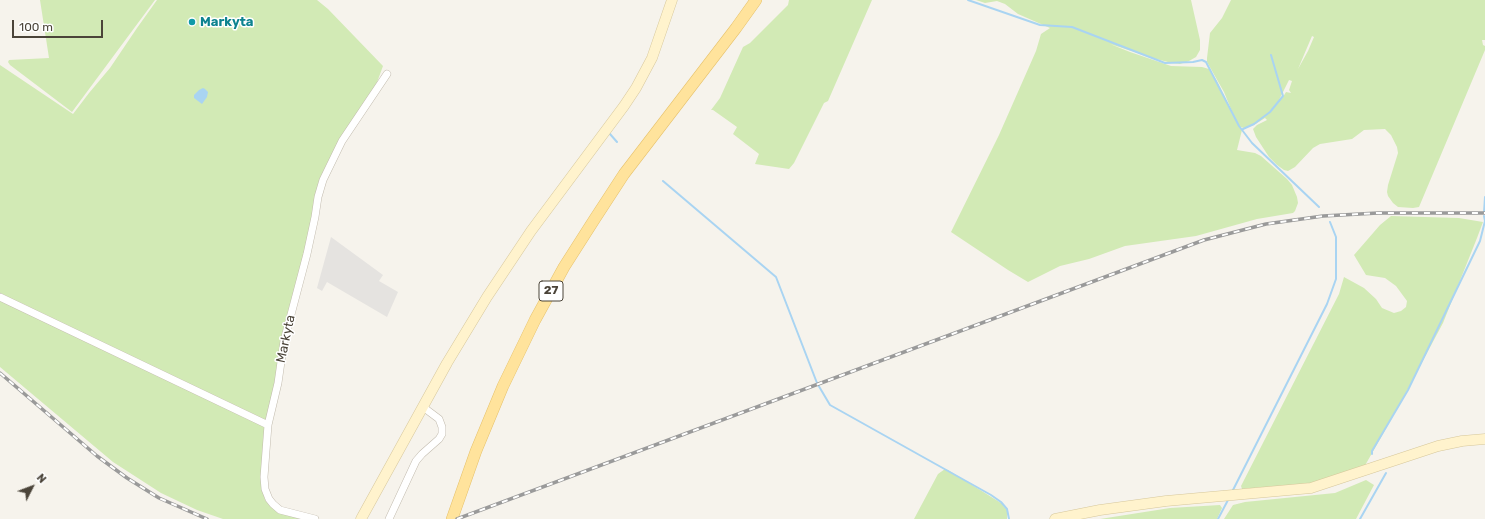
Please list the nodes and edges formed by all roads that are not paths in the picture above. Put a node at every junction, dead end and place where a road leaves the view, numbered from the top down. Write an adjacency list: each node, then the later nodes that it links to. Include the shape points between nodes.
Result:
1 (672, 0): 5 (main road, via 652,58 636,88 508,264)
2 (756, 0): 11 (main road, 27, via 624,174 564,267 535,320 486,425)
3 (387, 74): 6 (street, Markyta, via 342,141 323,180 284,341 277,389)
4 (0, 297): 6 (street)
5 (423, 407): 8 (main road); 10 (street, via 439,419 442,434 416,461)
6 (268, 425): 9 (street, Markyta, via 264,477 268,499 280,510)
7 (1485, 439): 12 (main road, via 1438,446 1311,488 1166,501)
8 (363, 516)
9 (315, 519)
10 (389, 519)
11 (452, 519)
12 (1055, 519)

